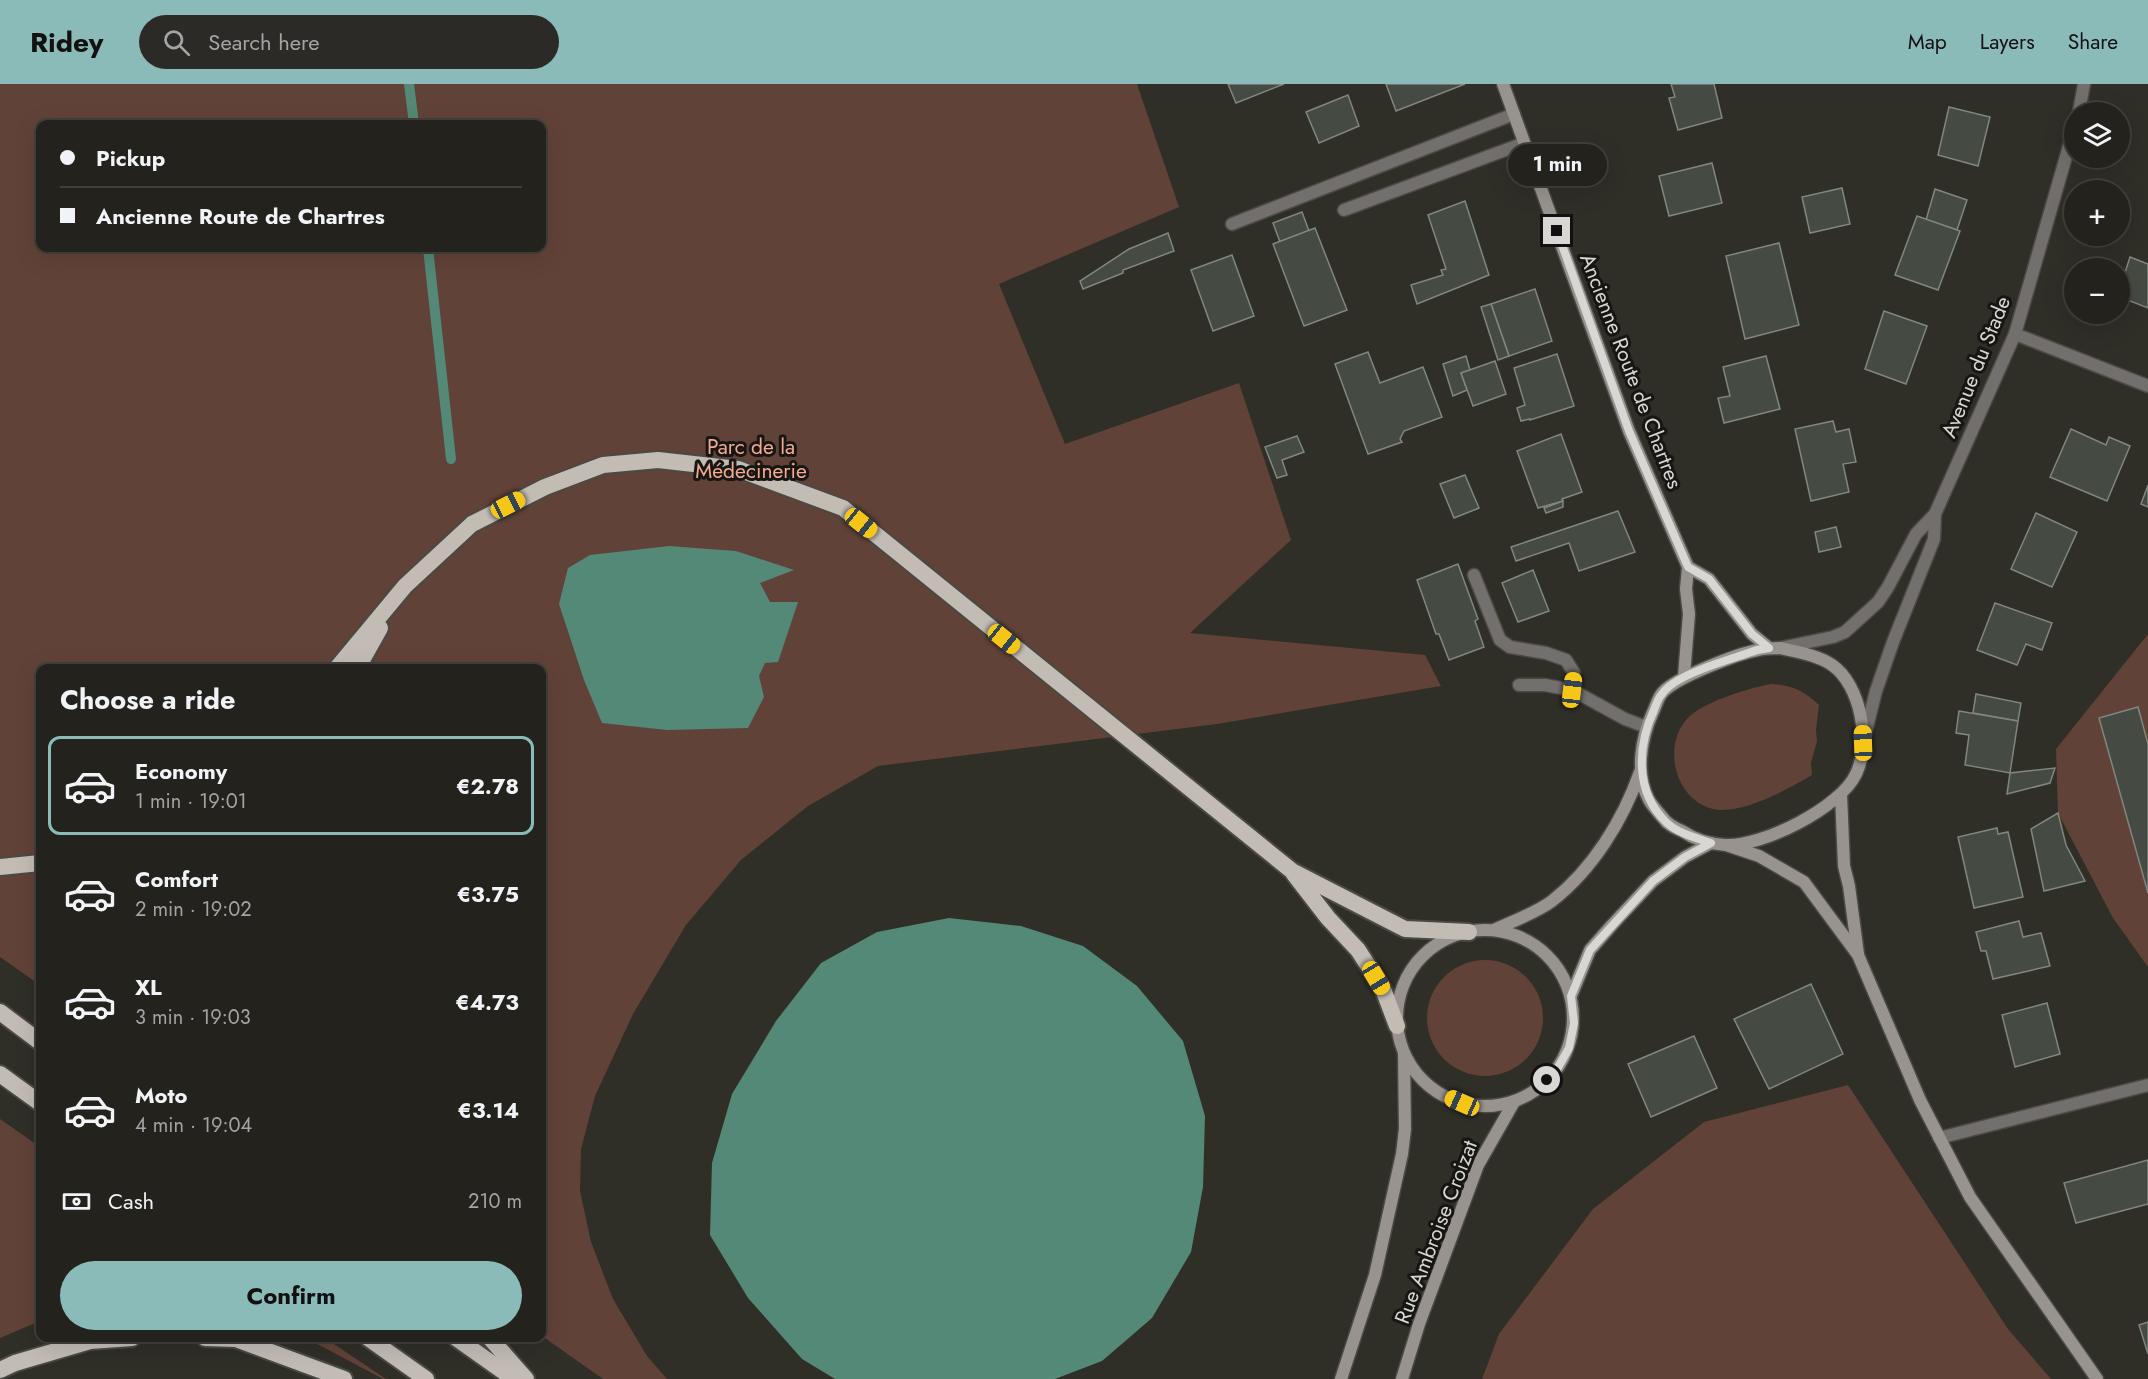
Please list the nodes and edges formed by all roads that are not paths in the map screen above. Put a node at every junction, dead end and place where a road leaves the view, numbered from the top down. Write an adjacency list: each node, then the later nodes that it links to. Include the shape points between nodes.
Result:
1 (1503, 84): 4 (main road, Ancienne Route de Chartres)
2 (2084, 84): 3 (street)
3 (2081, 102)
4 (1514, 114): 5 (main road, Ancienne Route de Chartres); 8 (street)
5 (1524, 143): 7 (street); 12 (main road, Ancienne Route de Chartres, via 1629,431)
6 (2064, 164): 9 (street, Avenue du Stade)
7 (1344, 210)
8 (1232, 224)
9 (2015, 334): 10 (street); 11 (street, Avenue du Stade)
10 (2148, 386)
11 (1935, 514): 15 (street, Avenue du Stade, via 1916,534 1878,603 1845,632); 22 (street, Avenue du Stade, via 1934,539 1876,691)
12 (1688, 567): 15 (main road, via 1709,579 1752,634); 18 (main road, Ancienne Route de Chartres)
13 (1474, 575): 20 (street, via 1500,640 1510,647 1566,660 1574,673)
14 (405, 586): 16 (highway); 17 (highway); 29 (highway, via 472,524 545,487 603,465 658,460 738,469 843,508)
15 (1775, 648): 18 (main road, via 1757,650); 22 (main road, via 1809,655 1832,665 1847,681 1858,704)
16 (340, 664)
17 (360, 664)
18 (1684, 676): 21 (main road, via 1662,693)
19 (1520, 685): 20 (street)
20 (1572, 690): 21 (street)
21 (1646, 727): 23 (main road)
22 (1863, 743): 24 (main road, via 1856,774)
23 (1642, 768): 25 (main road, via 1650,802 1667,823); 30 (main road, via 1608,838 1580,874 1551,901)
24 (1841, 794): 26 (main road, via 1815,813 1772,835 1754,842); 32 (main road, via 1844,866)
25 (1711, 843): 26 (main road); 33 (main road, via 1653,881 1612,925 1590,950)
26 (1726, 845): 32 (main road, via 1759,856 1804,882)
27 (36, 862): 28 (highway)
28 (0, 867)
29 (1292, 871): 31 (highway, via 1405,929); 35 (highway, via 1358,950 1383,988)
30 (1494, 930): 31 (main road); 33 (main road, via 1520,937 1543,952 1561,972)
31 (1469, 932): 35 (main road, via 1432,945 1413,963 1402,987)
32 (1858, 955): 42 (main road)
33 (1571, 996): 41 (main road, via 1574,1023 1569,1048 1556,1071 1537,1090)
34 (0, 1012): 36 (highway)
35 (1397, 1026): 37 (main road)
36 (36, 1038)
37 (1404, 1053): 41 (main road, via 1418,1075 1438,1093 1462,1103 1488,1107); 53 (main road, Rue Ambroise Croizat, via 1402,1154 1375,1275)
38 (0, 1074): 40 (highway)
39 (2148, 1085): 42 (street)
40 (36, 1100)
41 (1514, 1102): 54 (main road, Rue Ambroise Croizat, via 1478,1165)
42 (1939, 1138): 55 (main road, via 1970,1197)
43 (87, 1342): 48 (highway)
44 (242, 1342): 49 (highway)
45 (374, 1342): 50 (highway)
46 (462, 1342): 51 (highway)
47 (494, 1342): 52 (highway)
48 (0, 1370)
49 (344, 1379)
50 (426, 1379)
51 (514, 1379)
52 (526, 1379)
53 (1341, 1379)
54 (1402, 1379)
55 (2097, 1379)

